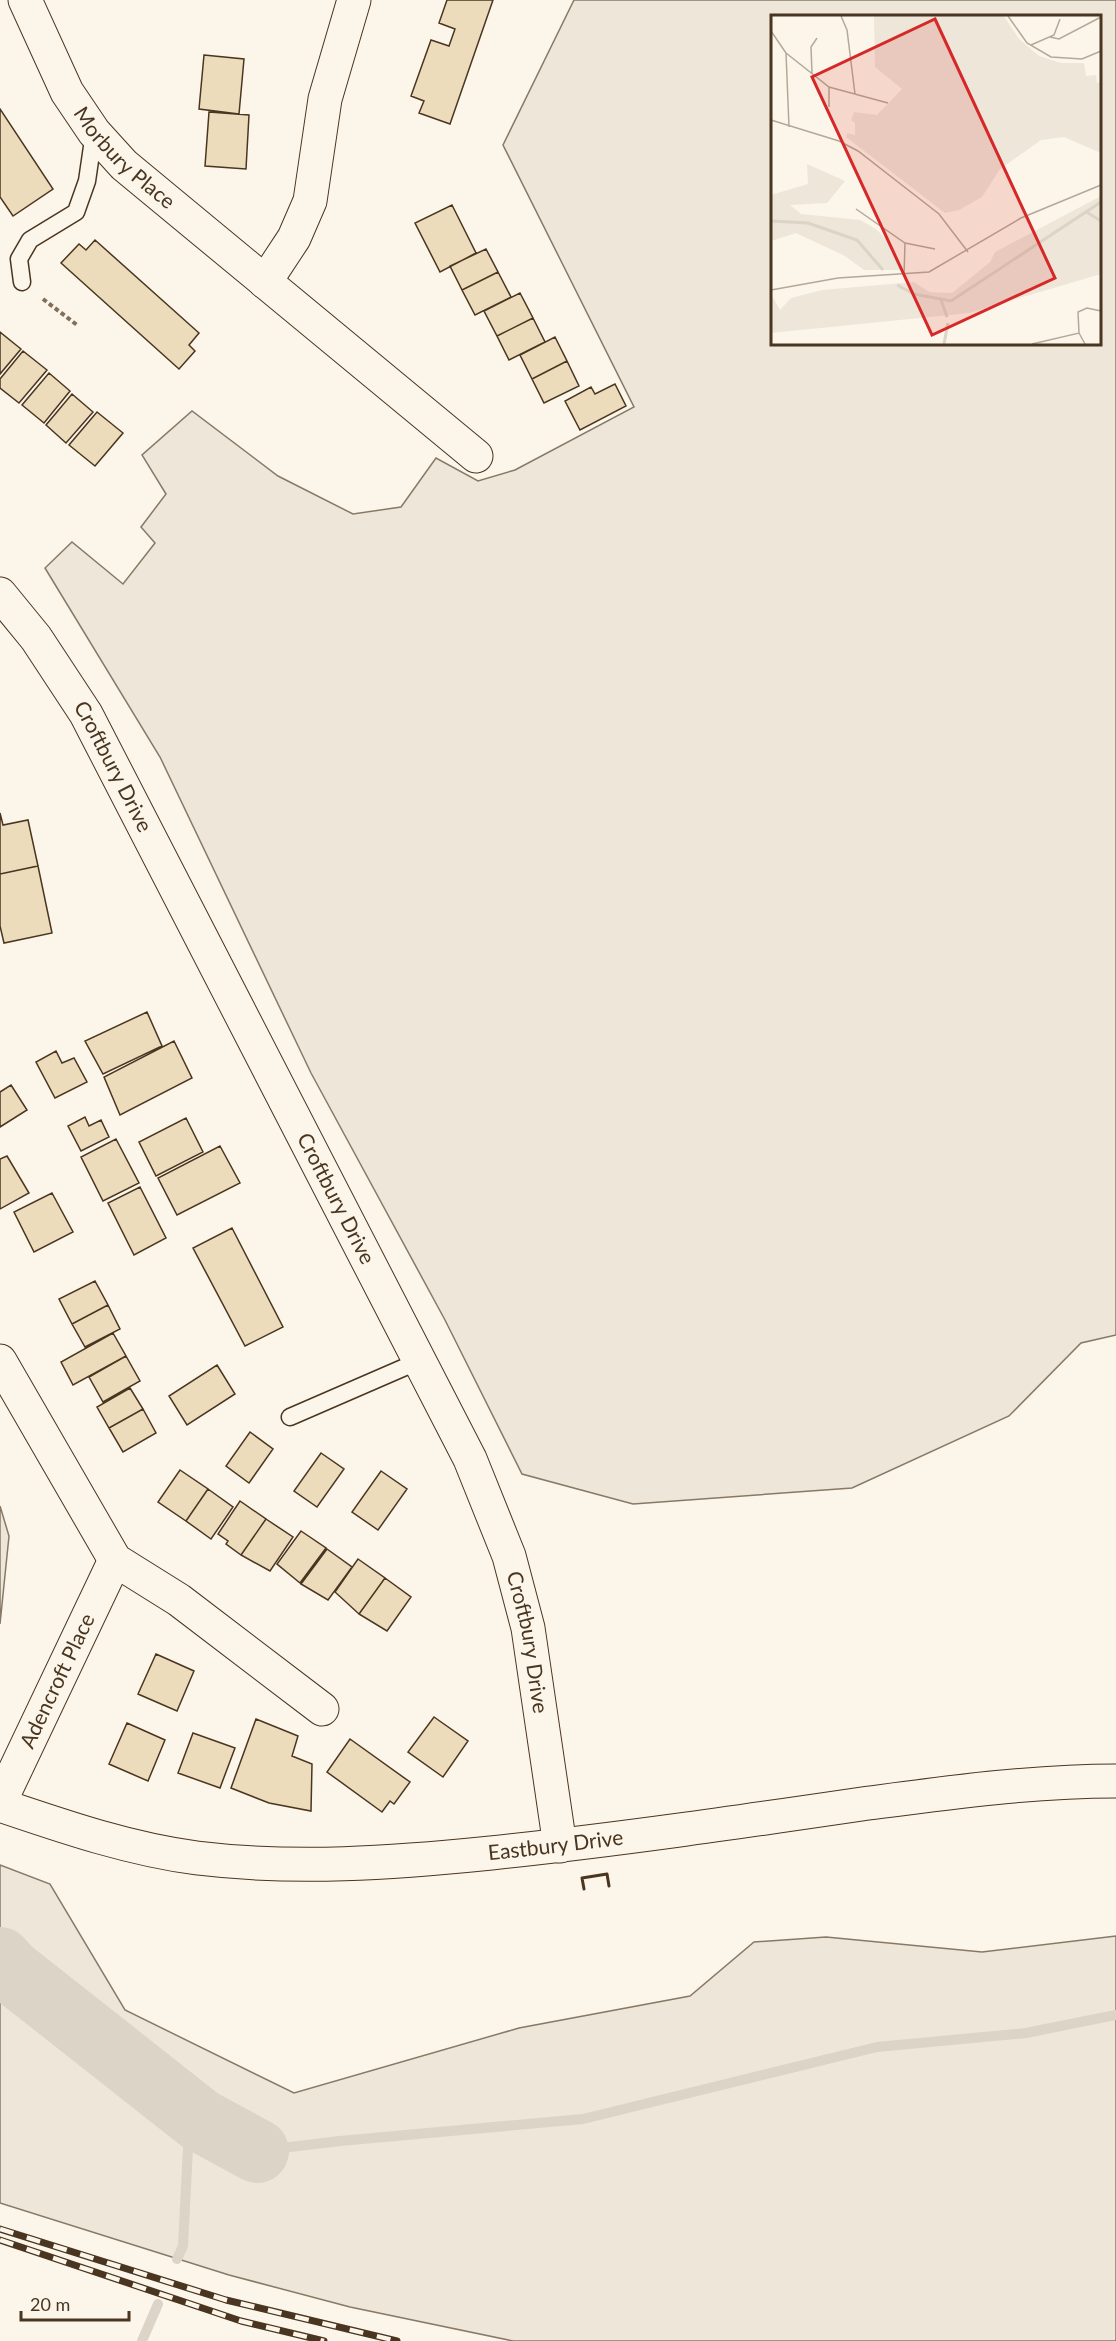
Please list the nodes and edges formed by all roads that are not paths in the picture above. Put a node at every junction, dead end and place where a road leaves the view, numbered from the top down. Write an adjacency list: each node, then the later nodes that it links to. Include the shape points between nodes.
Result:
1 (25, 0): 3 (street, Morbury Place, via 67,92)
2 (354, 0): 5 (street, via 325,99 310,201 294,238)
3 (94, 132): 4 (lane, via 87,181 76,212 30,240 19,259); 5 (street, Morbury Place, via 124,165)
4 (22, 282)
5 (265, 282): 6 (street, Morbury Place)
6 (476, 456)
7 (0, 594): 9 (street, Croftbury Drive, via 36,638 86,714)
8 (0, 1361): 11 (street)
9 (418, 1361): 10 (lane); 15 (street, Croftbury Drive, via 470,1459 509,1556 528,1628)
10 (290, 1417)
11 (116, 1560): 12 (street, via 179,1600); 14 (street, Adencroft Place)
12 (322, 1709)
13 (1116, 1781): 15 (street, Eastbury Drive, via 1066,1781 956,1791)
14 (0, 1803): 15 (street, Eastbury Drive, via 101,1839 196,1858 306,1865 396,1864)
15 (560, 1846)

